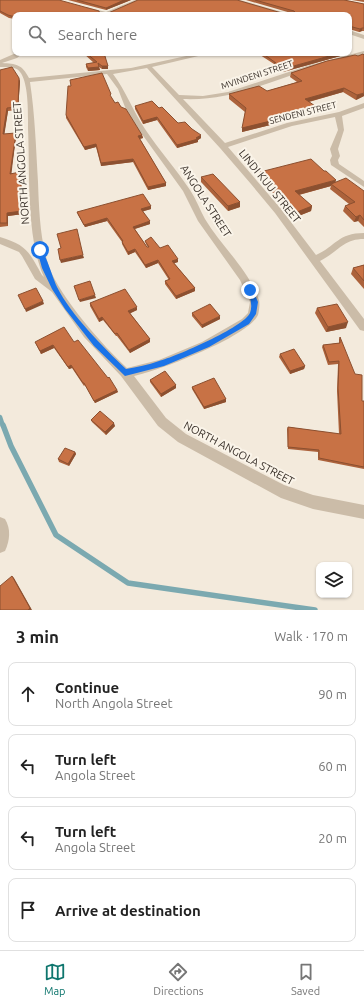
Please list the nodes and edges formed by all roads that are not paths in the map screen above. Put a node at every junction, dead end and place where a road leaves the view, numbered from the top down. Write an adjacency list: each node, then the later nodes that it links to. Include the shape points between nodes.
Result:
1 (139, 0): 5 (street)
2 (235, 0): 6 (street)
3 (79, 6): 4 (street)
4 (98, 12)
5 (109, 12)
6 (280, 12)
7 (352, 33): 8 (street)
8 (364, 37)
9 (364, 53): 16 (street, MVINDENI STREET, via 312,66 229,94 203,98)
10 (16, 56): 12 (street)
11 (194, 56): 13 (street)
12 (0, 63): 15 (street, via 22,70)
13 (148, 66): 14 (street); 16 (street, LINDI KUU STREET)
14 (109, 72): 15 (street); 26 (street, ANGOLA STREET, via 121,89 142,130 187,191 202,221 244,279 255,302 253,314 246,322 206,345 161,364)
15 (27, 80): 24 (street, NORTH ANGOLA STREET, via 40,250)
16 (178, 97): 19 (street, LINDI KUU STREET)
17 (364, 105): 18 (street, SENDENI STREET)
18 (338, 114): 19 (street, SENDENI STREET, via 270,130); 20 (street, via 341,130 334,149 334,165)
19 (223, 146): 23 (street, LINDI KUU STREET, via 278,211)
20 (364, 185)
21 (364, 236): 23 (street, via 347,237 329,252)
22 (0, 240): 24 (street, via 22,250 38,277)
23 (313, 260): 25 (street, LINDI KUU STREET)
24 (55, 289): 26 (street, NORTH ANGOLA STREET, via 88,334)
25 (364, 327)
26 (125, 373): 27 (street, NORTH ANGOLA STREET, via 162,422 182,438 281,491 313,502)
27 (364, 512)
28 (0, 524): 29 (street)
29 (0, 546)

